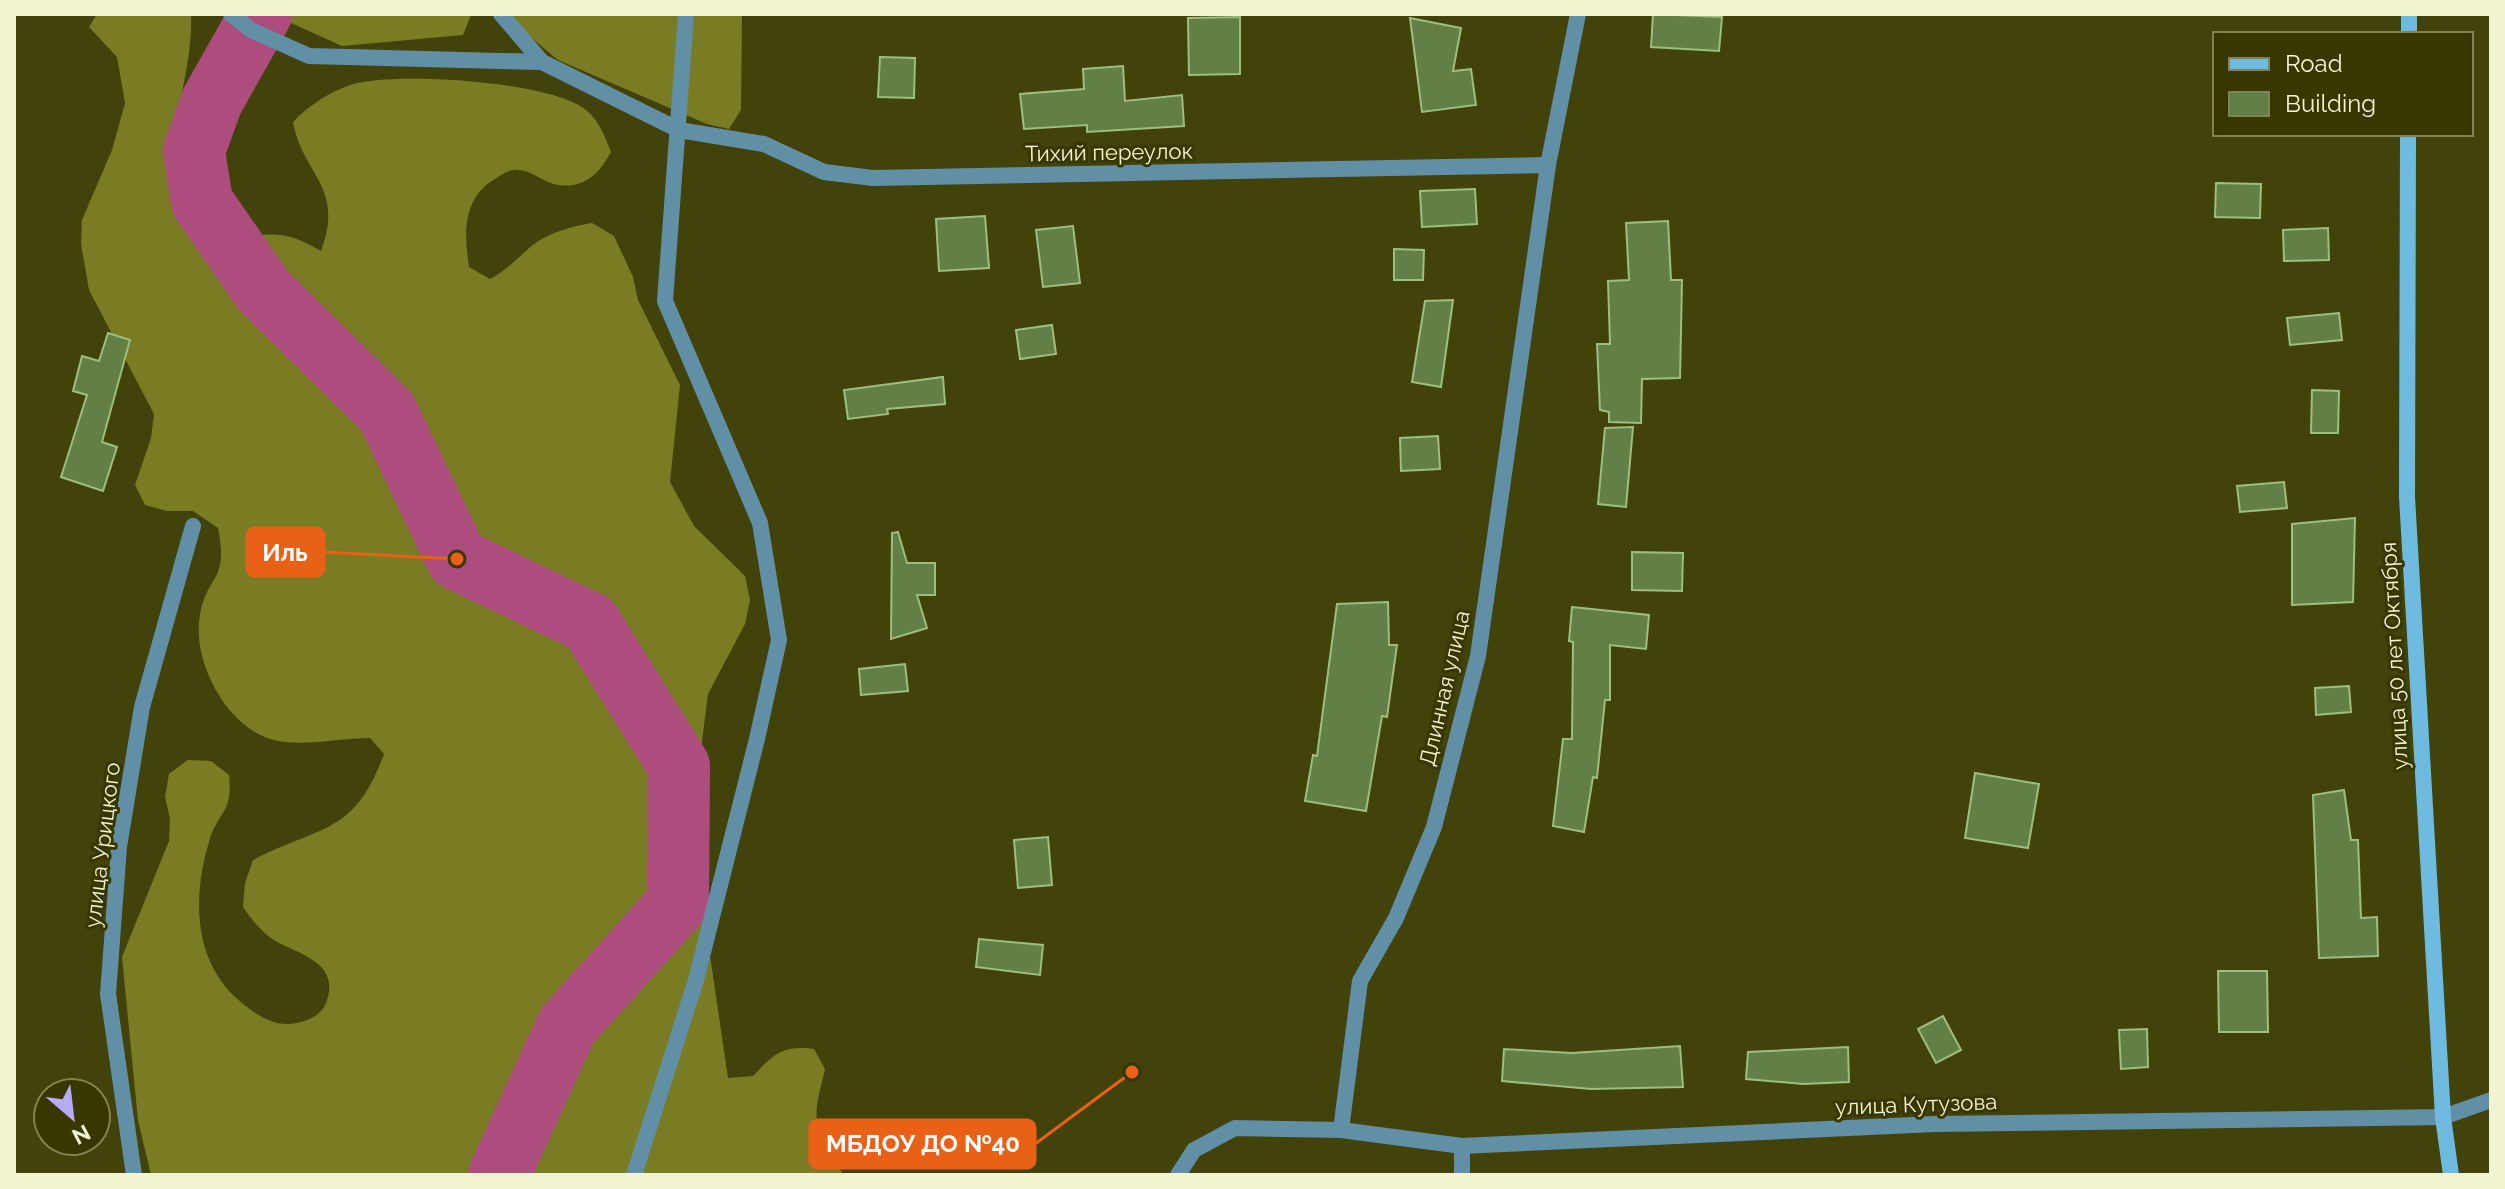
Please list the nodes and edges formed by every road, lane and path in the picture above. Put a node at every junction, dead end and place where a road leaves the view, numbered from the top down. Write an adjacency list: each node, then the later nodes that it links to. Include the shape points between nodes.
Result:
1 (231, 14): 5 (street, via 251,30 309,56)
2 (501, 14): 5 (street)
3 (686, 14): 6 (street)
4 (1578, 14): 8 (street, Длинная улица)
5 (542, 62): 6 (street, Тихий переулок)
6 (679, 130): 8 (street, Тихий переулок, via 764,144 824,172 873,178); 15 (street, via 665,301 760,523 779,640 696,980)
7 (2408, 136): 11 (street, улица 50 лет Октября, via 2407,497)
8 (1548, 165): 12 (street, Длинная улица, via 1478,656 1434,827 1396,918 1360,981)
9 (193, 526): 14 (street, улица Урицкого, via 142,707 119,847 108,994)
10 (2491, 1100): 11 (street, улица Кутузова)
11 (2443, 1117): 13 (street, улица Кутузова, via 1935,1124); 18 (street, улица 50 лет Октября)
12 (1341, 1130): 13 (street, улица Кутузова); 16 (street, via 1235,1128 1194,1150)
13 (1462, 1146): 17 (street)
14 (134, 1175)
15 (634, 1175)
16 (1178, 1175)
17 (1462, 1175)
18 (2451, 1175)

